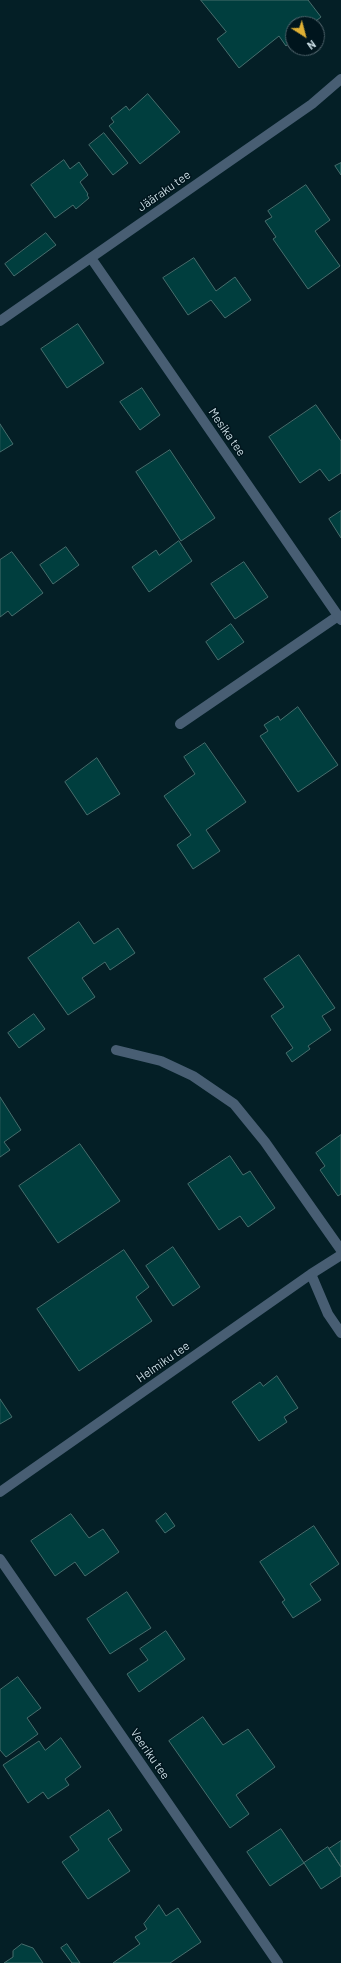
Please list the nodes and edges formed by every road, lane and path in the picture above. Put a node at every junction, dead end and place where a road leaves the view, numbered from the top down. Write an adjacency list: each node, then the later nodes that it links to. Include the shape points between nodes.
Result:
1 (341, 79): 2 (street, Jääraku tee, via 312,104)
2 (91, 258): 3 (street, Jääraku tee); 4 (street, Mesika tee)
3 (0, 321)
4 (340, 617): 5 (street)
5 (180, 724)
6 (116, 1050): 7 (street, via 161,1061 193,1076 234,1104 265,1142)
7 (341, 1250)
8 (341, 1255): 9 (street, Helmiku tee)
9 (311, 1274): 10 (street, via 328,1314); 11 (street, Helmiku tee)
10 (341, 1333)
11 (0, 1492)
12 (0, 1559): 13 (street, Veeriku tee)
13 (278, 1963)

